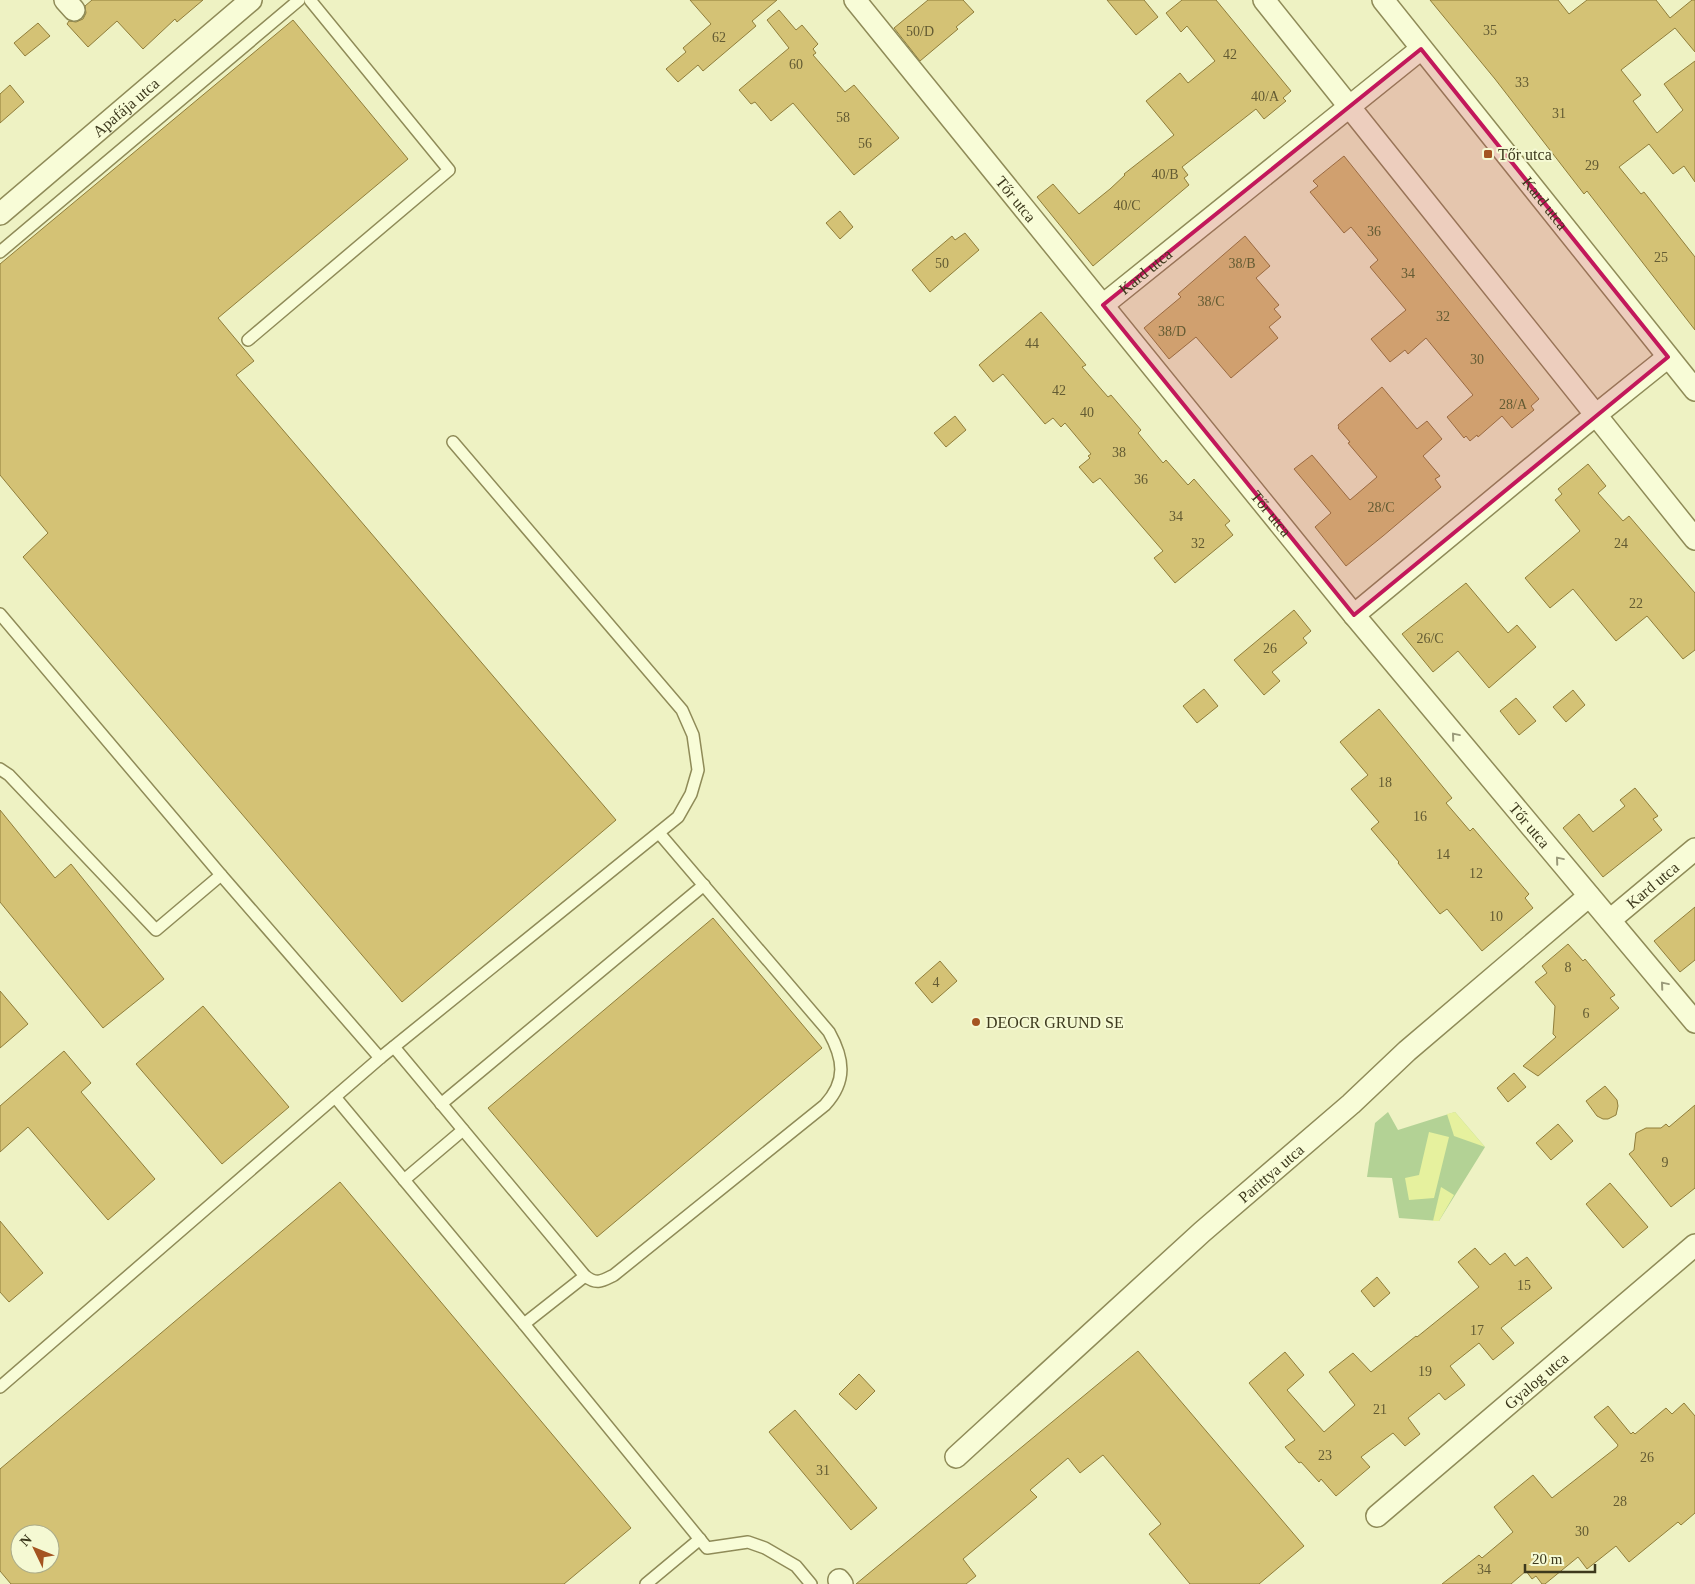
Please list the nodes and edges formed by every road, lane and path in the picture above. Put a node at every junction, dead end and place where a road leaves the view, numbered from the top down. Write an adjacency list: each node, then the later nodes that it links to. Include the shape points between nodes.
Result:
1 (251, 0): 9 (street, Apafája utca)
2 (300, 0): 10 (lane)
3 (310, 0): 12 (lane, via 449,170)
4 (855, 0): 11 (street, Tőr utca)
5 (1264, 0): 8 (street)
6 (1383, 0): 7 (street, Kard utca)
7 (1421, 49): 8 (street, Kard utca); 13 (street, Kard utca)
8 (1350, 107): 11 (street, Kard utca); 15 (street)
9 (0, 214)
10 (0, 252)
11 (1103, 305): 19 (street, Tőr utca)
12 (248, 340)
13 (1668, 357): 14 (street, Kard utca); 15 (street)
14 (1695, 390)
15 (1596, 415): 17 (street); 19 (street)
16 (452, 442): 21 (lane, via 682,710 694,735 698,770 691,794 678,817)
17 (1695, 539)
18 (0, 614): 23 (lane)
19 (1354, 616): 25 (street, Tőr utca, one-way to 19)
20 (0, 769): 23 (lane, via 156,930)
21 (659, 833): 24 (lane); 28 (lane)
22 (1695, 849): 26 (street, Kard utca)
23 (221, 875): 29 (lane)
24 (704, 886): 31 (lane); 35 (lane, via 830,1032 838,1048 840,1080 834,1095 825,1105 614,1275 602,1281 592,1281)
25 (1589, 896): 26 (street, Tőr utca); 38 (street, Parittya utca, via 1202,1232)
26 (1610, 920): 27 (street, Tőr utca, one-way to 26)
27 (1695, 1022)
28 (394, 1047): 29 (lane); 31 (lane)
29 (380, 1058): 30 (lane)
30 (335, 1097): 33 (lane); 37 (lane)
31 (441, 1104): 32 (lane)
32 (463, 1130): 33 (lane); 35 (lane)
33 (404, 1180): 36 (lane)
34 (1695, 1245): 39 (street, Gyalog utca)
35 (585, 1276): 36 (lane)
36 (524, 1324): 40 (lane)
37 (0, 1387)
38 (956, 1457)
39 (1377, 1516)
40 (700, 1539): 41 (lane); 42 (lane, via 707,1548 748,1542 765,1548 796,1566)
41 (646, 1584)
42 (810, 1584)

